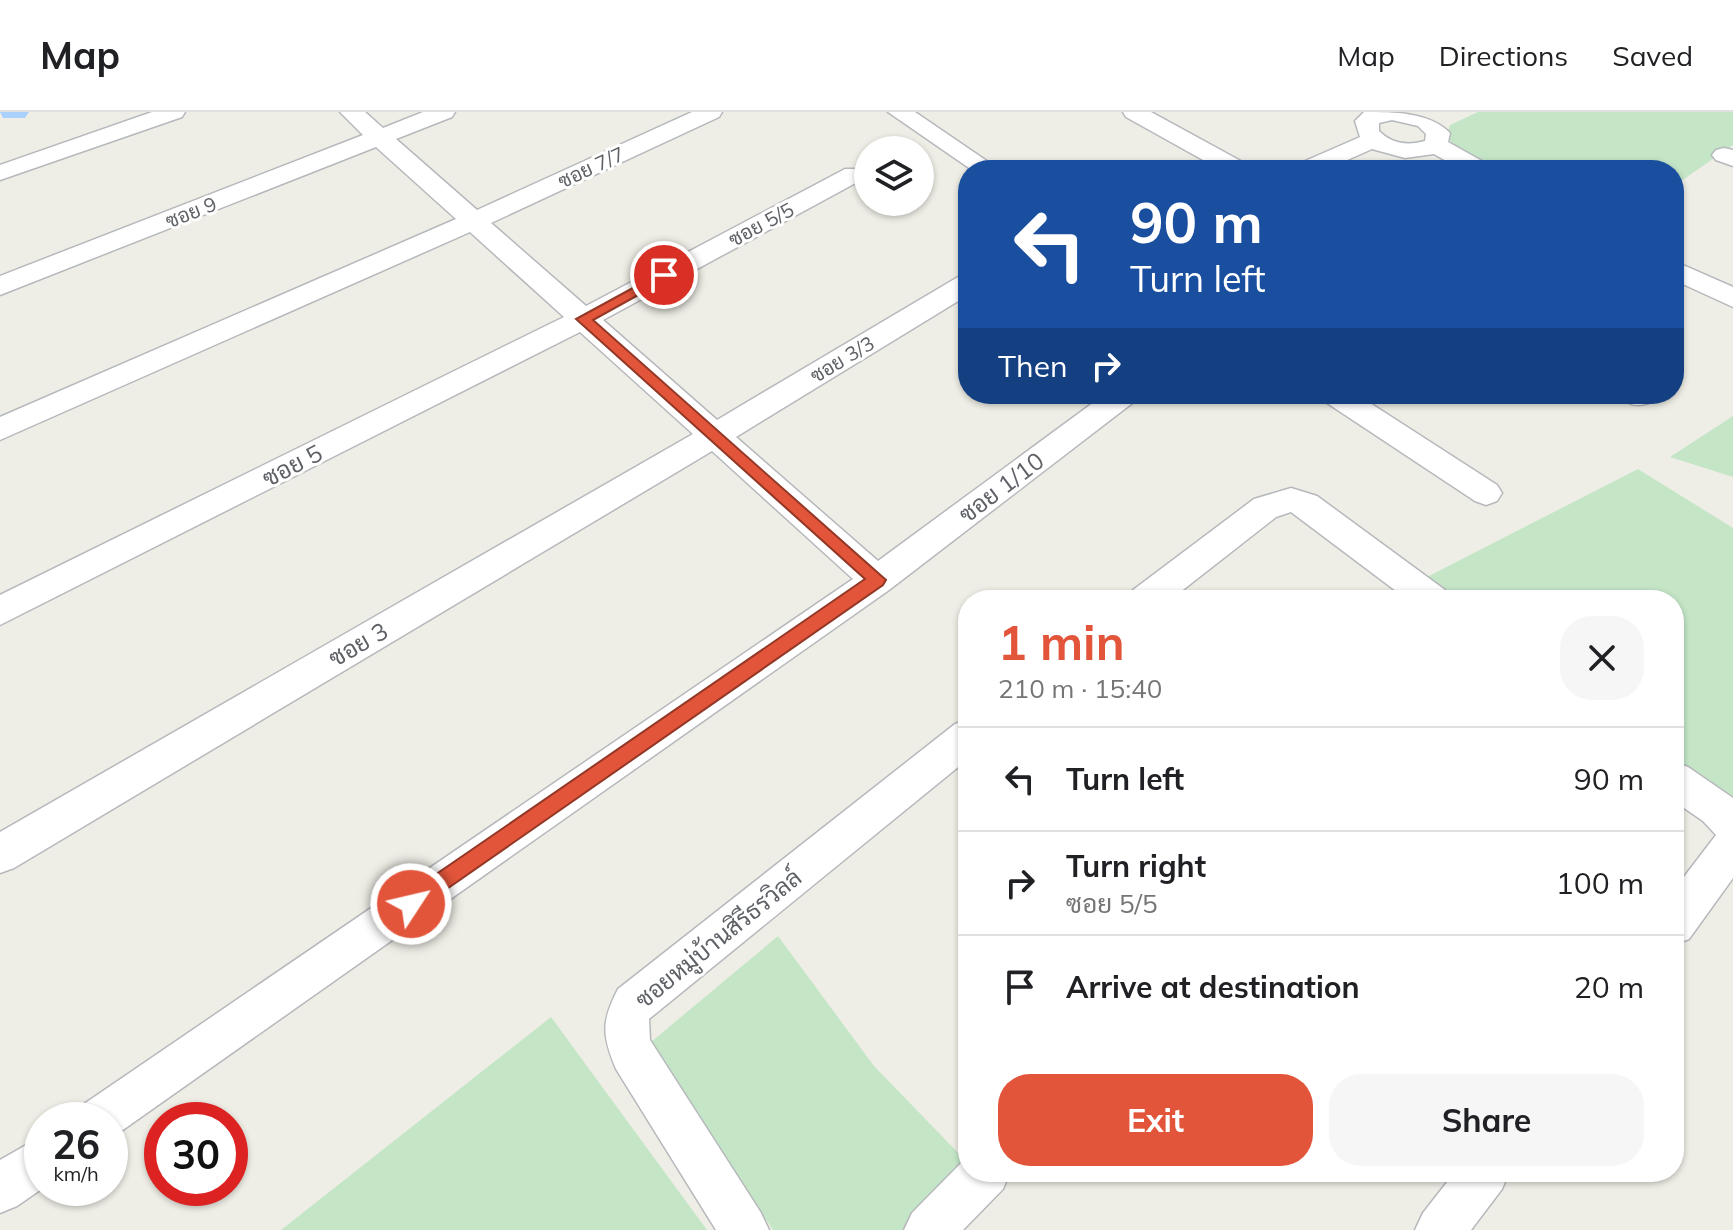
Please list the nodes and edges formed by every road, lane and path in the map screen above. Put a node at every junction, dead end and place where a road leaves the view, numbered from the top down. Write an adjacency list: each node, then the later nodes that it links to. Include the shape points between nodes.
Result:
1 (174, 112): 15 (street)
2 (351, 112): 9 (street)
3 (444, 112): 9 (street, ซอย 9)
4 (711, 112): 17 (street, ซอย 7/7)
5 (899, 112): 11 (street)
6 (1134, 112): 12 (street)
7 (1436, 116): 8 (street, via 1404,114); 10 (street)
8 (1370, 123): 10 (street, via 1407,151); 13 (street)
9 (381, 138): 17 (street); 19 (street, ซอย 9)
10 (1436, 145): 14 (street)
11 (973, 160)
12 (1221, 160)
13 (1319, 160)
14 (1462, 160)
15 (0, 173)
16 (854, 174): 22 (street, ซอย 5/5)
17 (472, 222): 22 (street); 25 (street, ซอย 7/7)
18 (1684, 274): 21 (street)
19 (0, 286)
20 (958, 289): 26 (street, ซอย 3/3)
21 (1733, 298)
22 (583, 319): 26 (street); 31 (street, ซอย 5)
23 (1112, 404): 28 (street, ซอย 1/10)
24 (1349, 404): 27 (street)
25 (0, 429)
26 (715, 435): 28 (street); 36 (street, ซอย 3)
27 (1486, 493)
28 (877, 580): 38 (street, ซอย 1/10)
29 (1158, 590): 30 (street, via 1265,508 1291,500 1306,505)
30 (1420, 590)
31 (0, 611)
32 (958, 744): 43 (street, ซอยหมู่บ้านสิรีธรวิลล์, via 633,1004 626,1017 624,1033 632,1053)
33 (1684, 786): 34 (street)
34 (1733, 826)
35 (1733, 845): 37 (street)
36 (0, 854)
37 (1684, 911)
38 (126, 1102)
39 (24, 1172): 42 (street)
40 (976, 1182): 44 (street)
41 (1477, 1182): 45 (street)
42 (0, 1189)
43 (744, 1230)
44 (929, 1230)
45 (1440, 1230)

